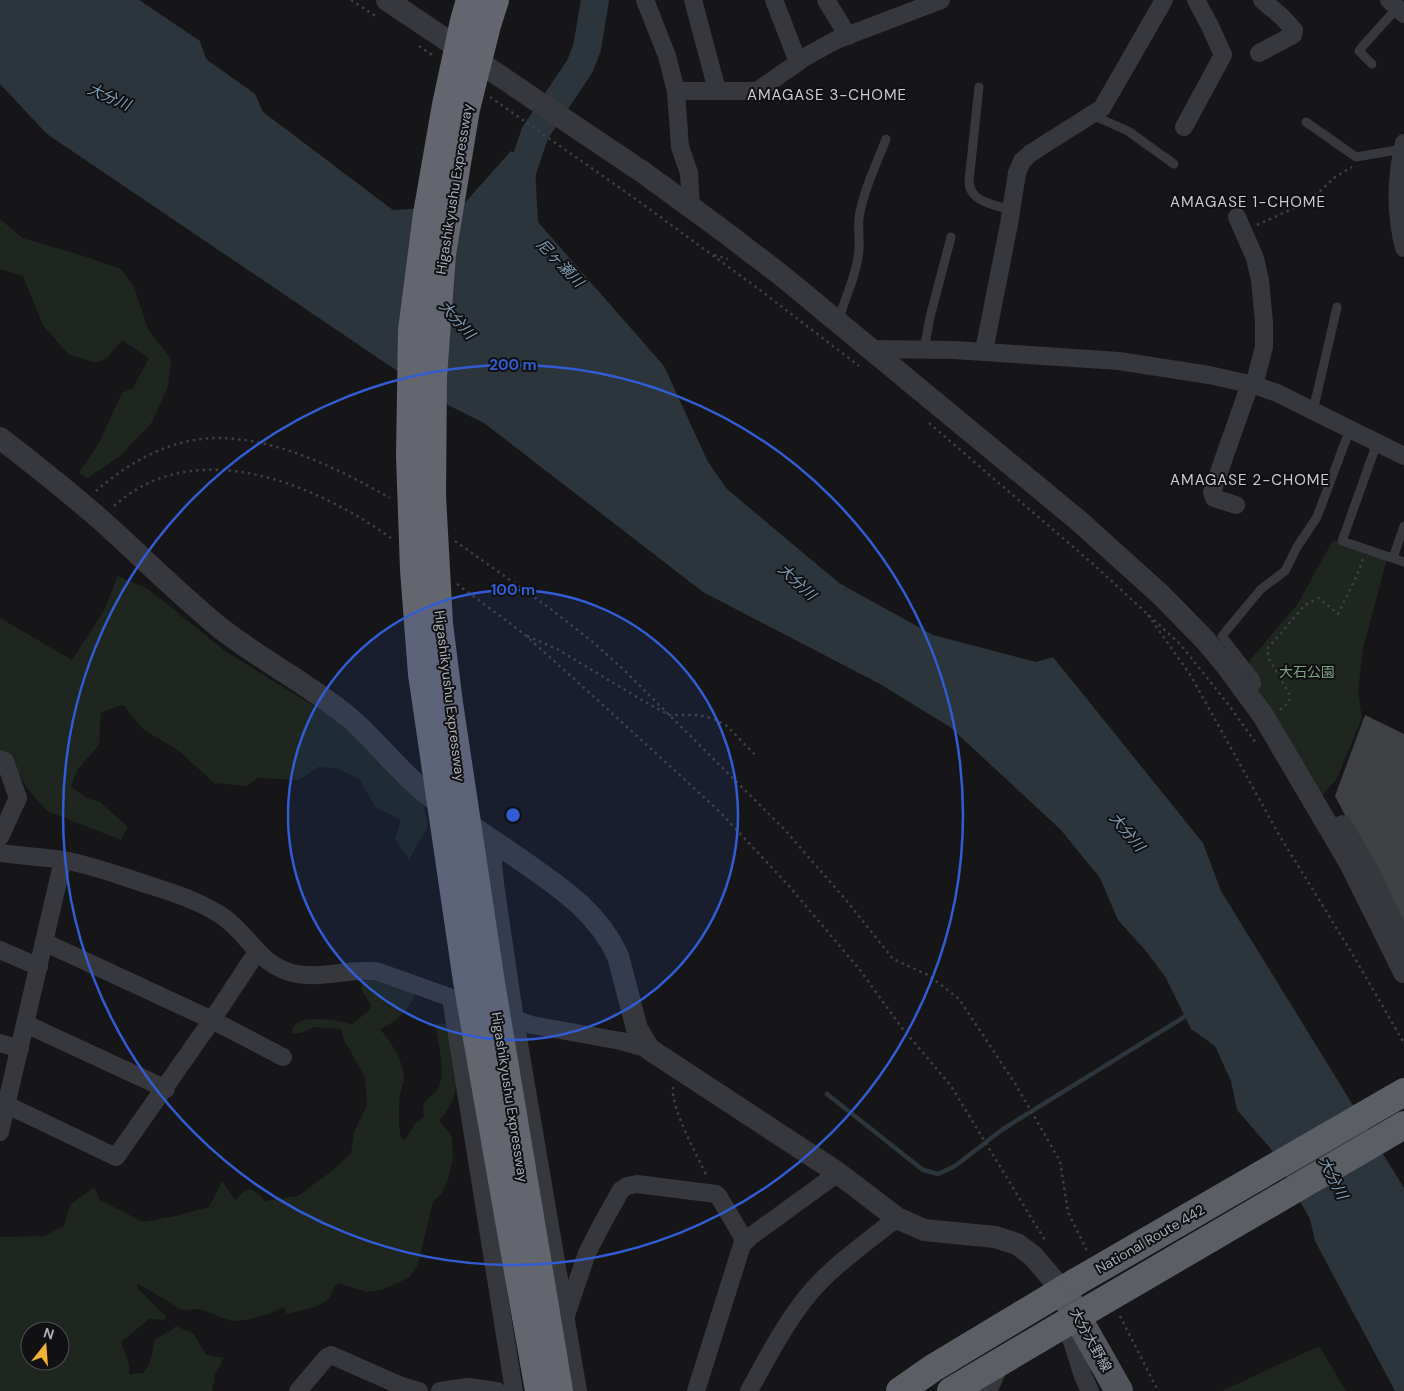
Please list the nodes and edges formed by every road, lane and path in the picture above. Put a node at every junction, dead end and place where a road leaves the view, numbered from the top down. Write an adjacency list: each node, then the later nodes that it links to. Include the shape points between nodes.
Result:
1 (351, 0): 13 (path)
2 (470, 0): 110 (highway, Higashikyushu Expressway, bridge, via 446,105 427,214 412,330 410,456 414,570 422,674 466,981)
3 (495, 0): 111 (highway, Higashikyushu Expressway, bridge, via 466,109 442,254 433,376 432,496 439,624 449,703 491,983)
4 (645, 0): 22 (street, via 667,56)
5 (693, 0): 21 (street)
6 (774, 0): 18 (street)
7 (826, 0): 14 (street)
8 (941, 0): 14 (street)
9 (1164, 0): 24 (street, via 1102,108)
10 (1196, 0): 26 (street, via 1223,54)
11 (1262, 0): 16 (street, via 1294,30 1293,35)
12 (1397, 5): 19 (lane, via 1360,48 1359,51)
13 (392, 7): 31 (street)
14 (848, 36): 18 (street)
15 (412, 42): 17 (path)
16 (1259, 53)
17 (436, 58)
18 (798, 62): 21 (street, via 757,91)
19 (1372, 64)
20 (979, 87): 32 (lane, via 968,181 970,191 984,201)
21 (717, 90): 22 (street)
22 (676, 91): 31 (street, via 680,147 689,173)
23 (485, 93): 41 (path, via 637,200)
24 (1092, 115): 30 (lane, via 1128,132); 32 (street, via 1022,162 1018,167)
25 (1306, 122): 29 (lane, via 1356,158)
26 (1184, 127)
27 (886, 139): 37 (lane, via 860,211 859,251)
28 (1403, 146): 29 (lane); 35 (street, via 1398,210)
29 (1363, 156): 33 (path, via 1359,163 1335,177 1303,204)
30 (1174, 164)
31 (691, 207): 37 (street)
32 (1011, 210): 40 (street)
33 (1240, 224): 42 (street, via 1255,258 1264,323 1264,347)
34 (951, 236): 39 (lane)
35 (1404, 248)
36 (1337, 308): 43 (lane)
37 (837, 322): 38 (street)
38 (870, 349): 39 (street); 62 (street, via 1079,521 1161,595 1205,640)
39 (924, 350): 40 (street)
40 (984, 352): 42 (street, via 1119,360)
41 (866, 371)
42 (1252, 384): 43 (street); 51 (street, via 1212,492 1214,498)
43 (1313, 411): 45 (street)
44 (924, 419): 60 (path)
45 (1350, 429): 47 (street); 62 (lane, via 1317,517 1285,571 1261,589 1222,636 1255,678 1257,684)
46 (0, 438): 50 (street)
47 (1378, 443): 48 (street); 57 (lane, via 1342,541)
48 (1404, 456)
49 (394, 500): 50 (path, via 327,465 256,442 218,439 190,441 157,451 102,485)
50 (82, 504): 52 (street)
51 (1236, 505)
52 (101, 520): 55 (path, via 129,494 149,484 181,474 222,469 253,474 310,491 366,520); 70 (street, via 226,632 336,707 418,786)
53 (1404, 526): 57 (lane)
54 (453, 540): 64 (path, via 594,643)
55 (398, 542)
56 (1364, 557): 63 (path, via 1338,614 1319,598 1312,601 1304,605 1267,649 1290,695 1289,702)
57 (1393, 558): 58 (lane)
58 (1404, 562)
59 (454, 581): 61 (path)
60 (1145, 612): 65 (path, via 1180,644); 84 (path, via 1190,676 1278,833)
61 (524, 634): 64 (path, via 557,649); 98 (path, via 719,811 789,886 951,1086)
62 (1248, 695): 68 (street)
63 (1279, 711)
64 (669, 715): 66 (path, via 698,715 714,719 727,726); 99 (path, via 784,829 893,959 928,975 959,999 1016,1085 1060,1161 1068,1212)
65 (1260, 750)
66 (757, 757)
67 (0, 759): 69 (street, via 5,761 18,798)
68 (1330, 830): 74 (street, via 1343,824 1372,874); 78 (street)
69 (0, 837)
70 (491, 838): 81 (street); 86 (street, via 572,897 602,927 618,956 637,1029)
71 (0, 853): 72 (street)
72 (63, 860): 73 (street); 76 (street, via 188,898 229,921)
73 (44, 942): 77 (street); 80 (street)
74 (1404, 943)
75 (0, 950): 77 (street)
76 (257, 952): 79 (street, via 291,973 376,971); 80 (street)
77 (39, 967): 82 (street)
78 (1404, 972)
79 (451, 998): 81 (street); 109 (street)
80 (212, 1020): 87 (street); 89 (street)
81 (515, 1020): 86 (street); 102 (street)
82 (26, 1024): 85 (street); 89 (street)
83 (0, 1043): 85 (street)
84 (1404, 1043)
85 (20, 1049): 91 (street)
86 (649, 1050): 94 (street)
87 (282, 1056)
88 (673, 1086): 95 (path, via 678,1113)
89 (166, 1089): 91 (street, via 116,1157)
90 (1404, 1092): 100 (highway, National Route 442, bridge)
91 (7, 1105): 93 (street)
92 (1404, 1125): 101 (highway, bridge)
93 (0, 1132)
94 (838, 1173): 96 (street); 97 (street)
95 (716, 1194): 97 (street); 102 (street, via 637,1184 624,1188 590,1247)
96 (897, 1218): 100 (street, via 933,1232 1009,1241 1023,1247); 114 (street, via 825,1277 805,1300)
97 (745, 1241): 113 (street)
98 (1050, 1248)
99 (1089, 1254)
100 (1069, 1286): 101 (main road, 大分大野線); 115 (highway, National Route 442)
101 (1088, 1315): 103 (highway); 104 (street, via 1072,1341); 118 (main road, 大分大野線); 119 (path)
102 (565, 1317): 112 (street)
103 (1002, 1360): 116 (highway); 117 (street)
104 (1088, 1390)
105 (298, 1391): 106 (street, via 331,1355)
106 (419, 1391)
107 (440, 1391): 108 (street, via 468,1387)
108 (497, 1391)
109 (514, 1391)
110 (539, 1391)
111 (559, 1391)
112 (578, 1391)
113 (696, 1391)
114 (749, 1391)
115 (900, 1391)
116 (951, 1391)
117 (988, 1391)
118 (1119, 1391)
119 (1158, 1391)

